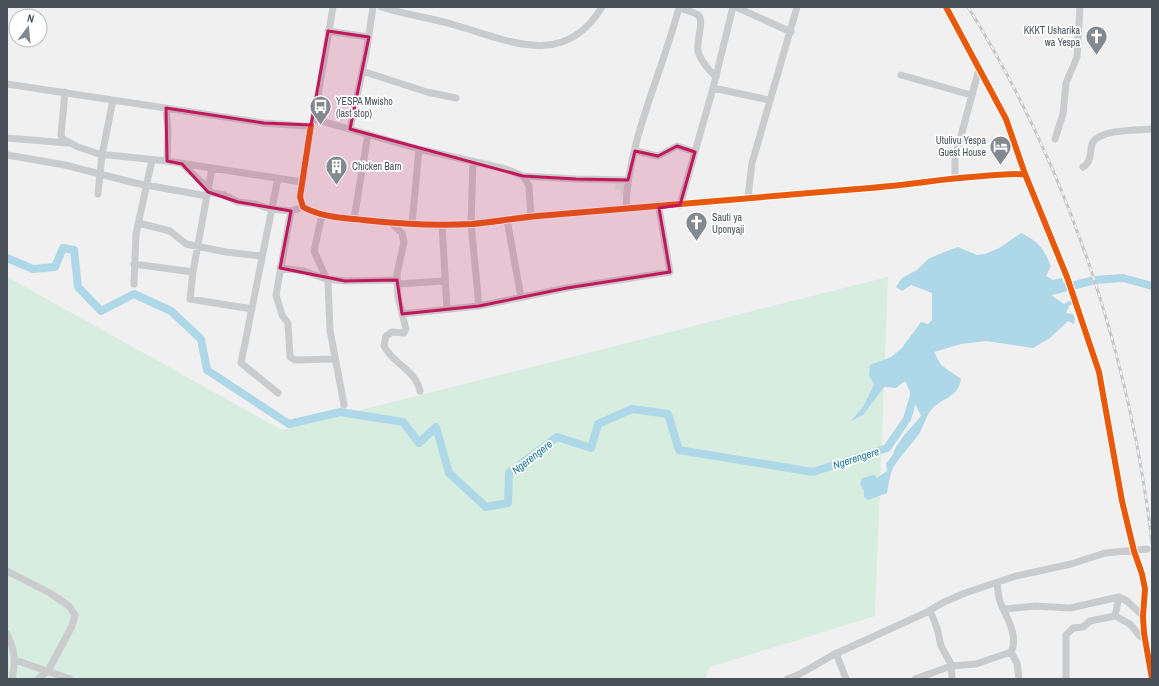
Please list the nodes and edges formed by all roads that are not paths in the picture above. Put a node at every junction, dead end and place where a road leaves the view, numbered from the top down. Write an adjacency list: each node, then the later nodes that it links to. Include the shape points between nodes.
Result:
1 (333, 7): 10 (street)
2 (373, 7): 12 (street)
3 (381, 7): 4 (street, via 456,25 511,42 537,46 550,46 581,33)
4 (602, 7)
5 (679, 7): 16 (street, via 701,19 698,51); 33 (street)
6 (735, 7): 11 (street); 16 (street)
7 (797, 7): 11 (street)
8 (946, 7): 13 (street)
9 (1080, 7): 30 (street, via 1077,57 1066,83 1063,114)
10 (328, 31): 12 (street); 25 (street)
11 (790, 32): 23 (street)
12 (369, 37): 14 (street)
13 (980, 69): 20 (street); 44 (street, via 1006,119)
14 (362, 71): 21 (street, via 427,92); 26 (street)
15 (901, 75): 20 (street)
16 (716, 77): 18 (street)
17 (7, 84): 19 (street)
18 (713, 88): 23 (street); 34 (street)
19 (65, 92): 22 (street); 31 (street, via 61,135)
20 (971, 95): 47 (street, via 955,158)
21 (456, 98)
22 (113, 100): 24 (street); 36 (street)
23 (769, 100): 53 (street, via 750,173)
24 (166, 108): 25 (street, via 264,123 305,126); 38 (street)
25 (312, 122): 26 (street); 49 (street)
26 (350, 129): 28 (street)
27 (1152, 129): 41 (street, via 1127,130 1098,138 1092,144 1088,162)
28 (368, 134): 32 (street); 62 (street)
29 (7, 138): 31 (street)
30 (1055, 139)
31 (70, 144): 36 (street)
32 (419, 149): 39 (street); 66 (street)
33 (635, 152): 34 (street, via 658,156 677,146); 48 (street)
34 (695, 152): 54 (street)
35 (7, 155): 43 (street)
36 (102, 155): 37 (street); 43 (street)
37 (152, 160): 38 (street); 50 (street)
38 (167, 161): 40 (street)
39 (473, 161): 45 (street); 67 (street)
40 (182, 164): 42 (street); 51 (street)
41 (1083, 167)
42 (212, 168): 46 (street); 51 (street)
43 (99, 174): 50 (street); 52 (street)
44 (1025, 174): 47 (street); 88 (street, via 1067,277 1099,372 1115,466)
45 (523, 176): 48 (street); 61 (street, via 530,186)
46 (278, 178): 49 (street); 58 (street)
47 (955, 178): 53 (street, via 860,189)
48 (628, 180): 56 (street)
49 (302, 182): 55 (street, via 300,200)
50 (147, 186): 51 (street); 64 (street)
51 (208, 192): 58 (street); 69 (street)
52 (98, 194)
53 (748, 197): 54 (street)
54 (680, 206): 57 (street)
55 (303, 207): 59 (street); 60 (street)
56 (626, 208): 57 (street); 61 (street)
57 (659, 208): 78 (street, via 670,272)
58 (271, 209): 59 (street); 70 (street)
59 (291, 211): 72 (street)
60 (322, 215): 62 (street); 74 (street, via 314,251)
61 (531, 217): 63 (street)
62 (354, 219): 65 (street)
63 (507, 220): 67 (street); 78 (street)
64 (138, 223): 69 (street, via 170,231 183,242); 71 (street)
65 (391, 224): 66 (street); 76 (street, via 402,233 404,242)
66 (412, 224): 68 (street)
67 (471, 224): 68 (street); 79 (street)
68 (442, 225): 75 (street)
69 (198, 247): 70 (street); 73 (street)
70 (261, 256): 80 (street)
71 (134, 264): 73 (street); 77 (street)
72 (280, 268): 74 (street, via 304,271); 83 (street, via 276,295 282,315 288,323 290,357 295,360)
73 (193, 272): 80 (street, via 190,297 192,300)
74 (326, 279): 76 (street); 83 (street)
75 (445, 281): 76 (street); 81 (street)
76 (397, 282): 82 (street)
77 (134, 284)
78 (521, 297): 79 (street)
79 (479, 306): 81 (street)
80 (252, 309): 85 (street, via 241,363)
81 (447, 309): 82 (street)
82 (402, 314): 84 (street, via 406,332 388,334 384,339 384,346 414,376)
83 (335, 359): 86 (street)
84 (420, 391)
85 (278, 393)
86 (344, 405)
87 (1147, 549): 88 (street)
88 (1134, 551): 90 (street, via 1105,553); 95 (street, via 1145,590)
89 (7, 571): 102 (street, via 28,583 38,585 74,612 72,626)
90 (997, 583): 92 (street); 93 (street, via 965,593)
91 (1119, 597): 92 (street, via 1070,608 1035,606); 94 (street); 95 (street)
92 (1005, 609): 98 (street, via 1014,645)
93 (930, 610): 99 (street); 101 (street, via 941,646)
94 (1115, 616): 97 (street, via 1130,624); 111 (street, via 1090,621 1083,627 1073,628 1066,635)
95 (1143, 616): 97 (street)
96 (7, 634): 100 (street, via 15,651)
97 (1145, 639): 112 (street)
98 (1011, 652): 101 (street, via 976,664); 110 (street, via 1017,663)
99 (836, 654): 106 (street); 107 (street)
100 (15, 660): 102 (street); 103 (street)
101 (951, 666): 108 (street); 109 (street)
102 (48, 671): 104 (street); 105 (street)
103 (12, 679)
104 (38, 679)
105 (70, 679)
106 (787, 679)
107 (846, 679)
108 (915, 679)
109 (952, 679)
110 (1019, 679)
111 (1066, 679)
112 (1152, 679)

